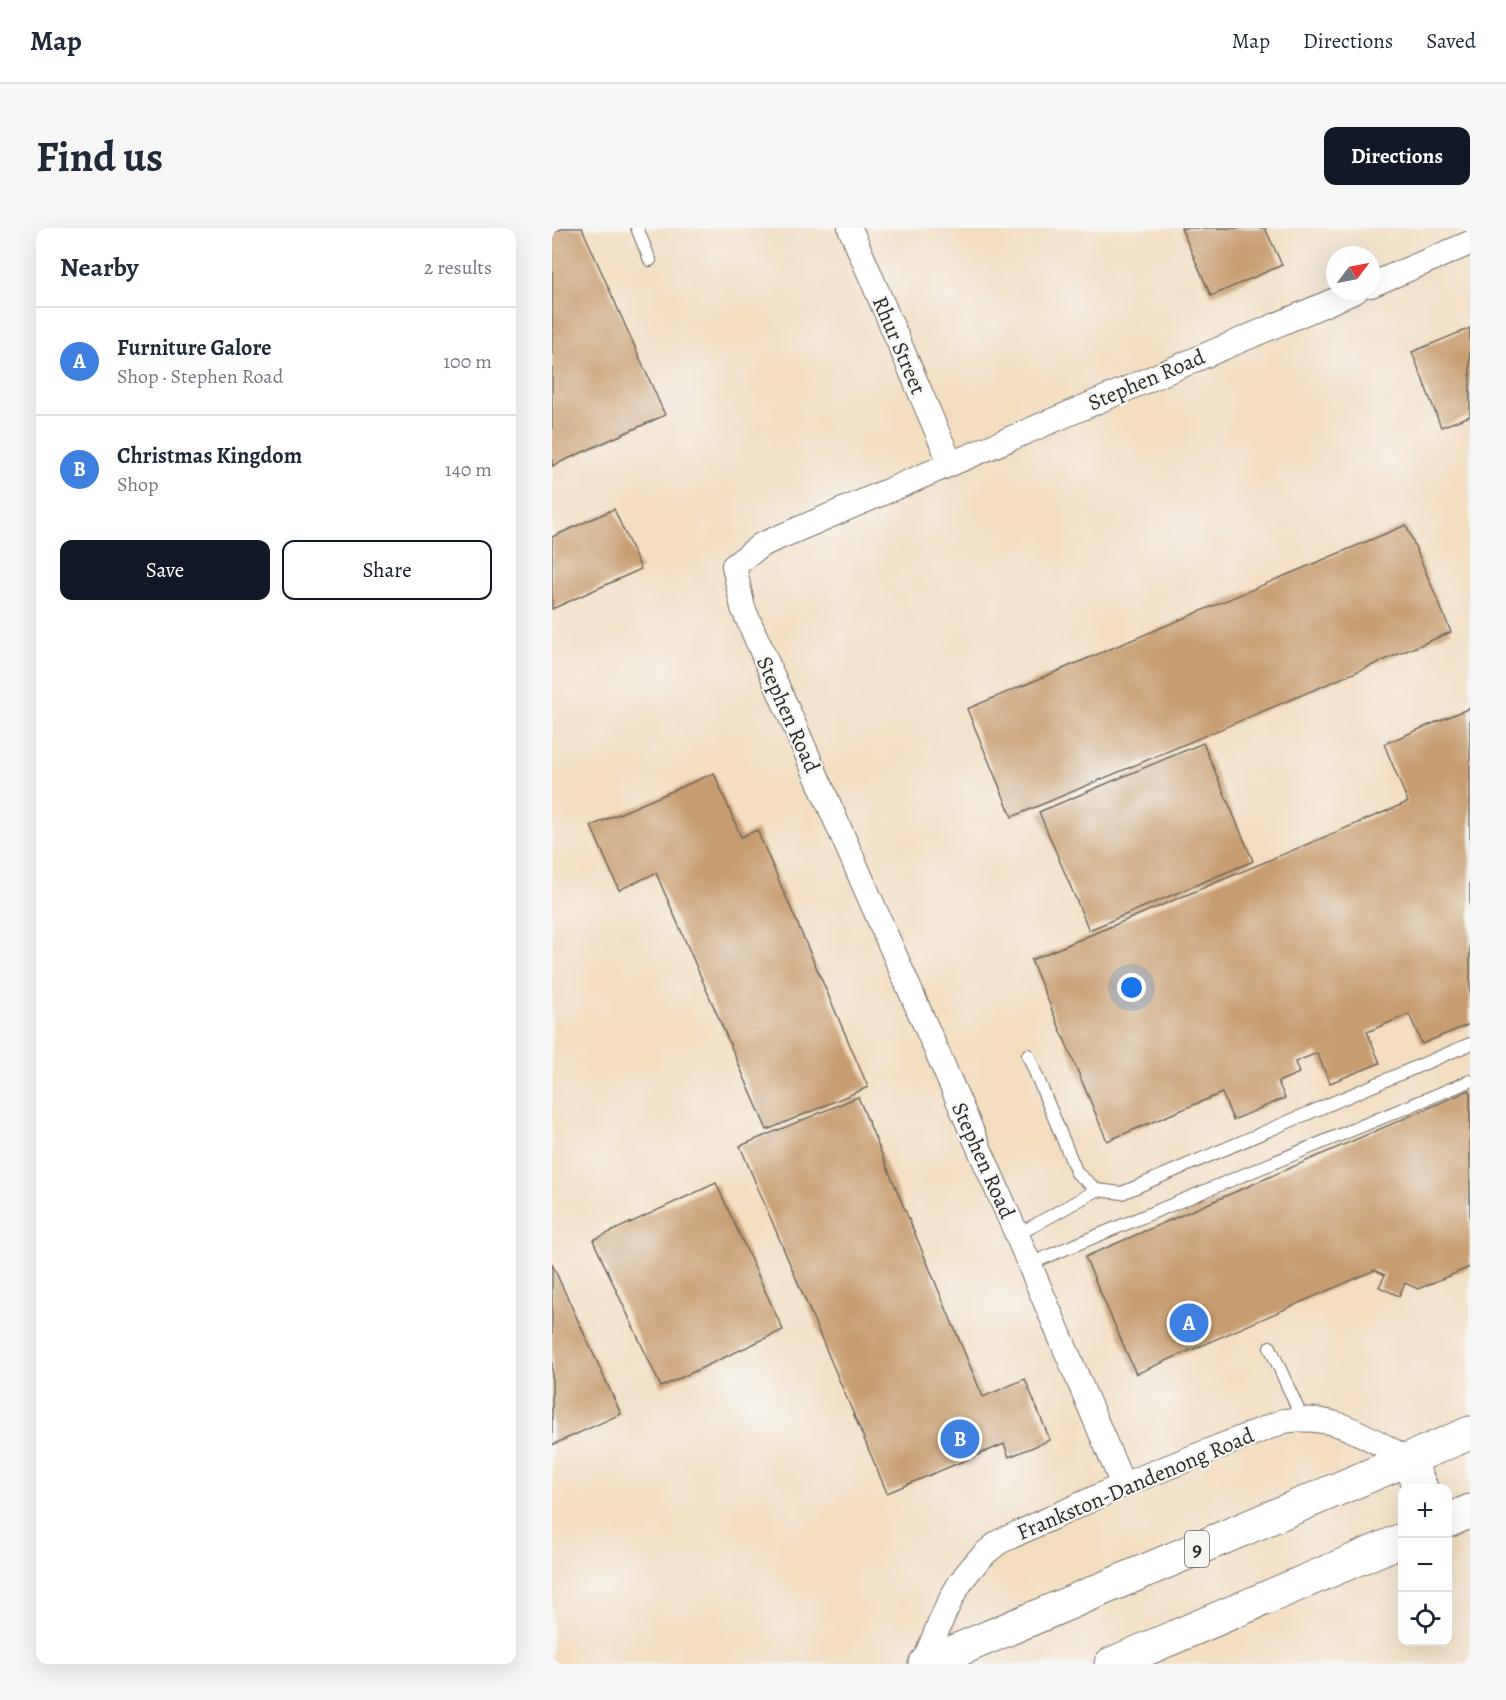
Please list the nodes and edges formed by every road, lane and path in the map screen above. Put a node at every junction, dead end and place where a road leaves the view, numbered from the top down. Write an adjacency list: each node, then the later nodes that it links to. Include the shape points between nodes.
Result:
1 (636, 228): 4 (lane)
2 (850, 228): 7 (street, Rhur Street)
3 (1470, 243): 5 (street)
4 (650, 260)
5 (1380, 281)
6 (1335, 300): 7 (street, Stephen Road)
7 (950, 462): 12 (street, Stephen Road, via 761,544 735,566 743,608)
8 (1470, 1044): 11 (lane, via 1122,1193)
9 (1028, 1055): 11 (lane, via 1077,1173)
10 (1470, 1081): 13 (lane)
11 (1097, 1190): 12 (lane)
12 (1017, 1235): 13 (street, Stephen Road)
13 (1029, 1264): 18 (street, Stephen Road)
14 (1270, 1347): 15 (lane)
15 (1302, 1418): 17 (street, Frankston-Dandenong Road, via 1342,1425); 18 (street, Frankston-Dandenong Road, via 1284,1421)
16 (1470, 1434): 17 (highway, Frankston-Dandenong Road / 9)
17 (1415, 1474): 23 (highway, Frankston-Dandenong Road / 9)
18 (1123, 1485): 23 (street, Frankston-Dandenong Road, via 999,1542 982,1554 958,1586)
19 (1470, 1511): 20 (highway)
20 (1452, 1519)
21 (1398, 1542): 22 (highway)
22 (1119, 1662)
23 (924, 1664)

